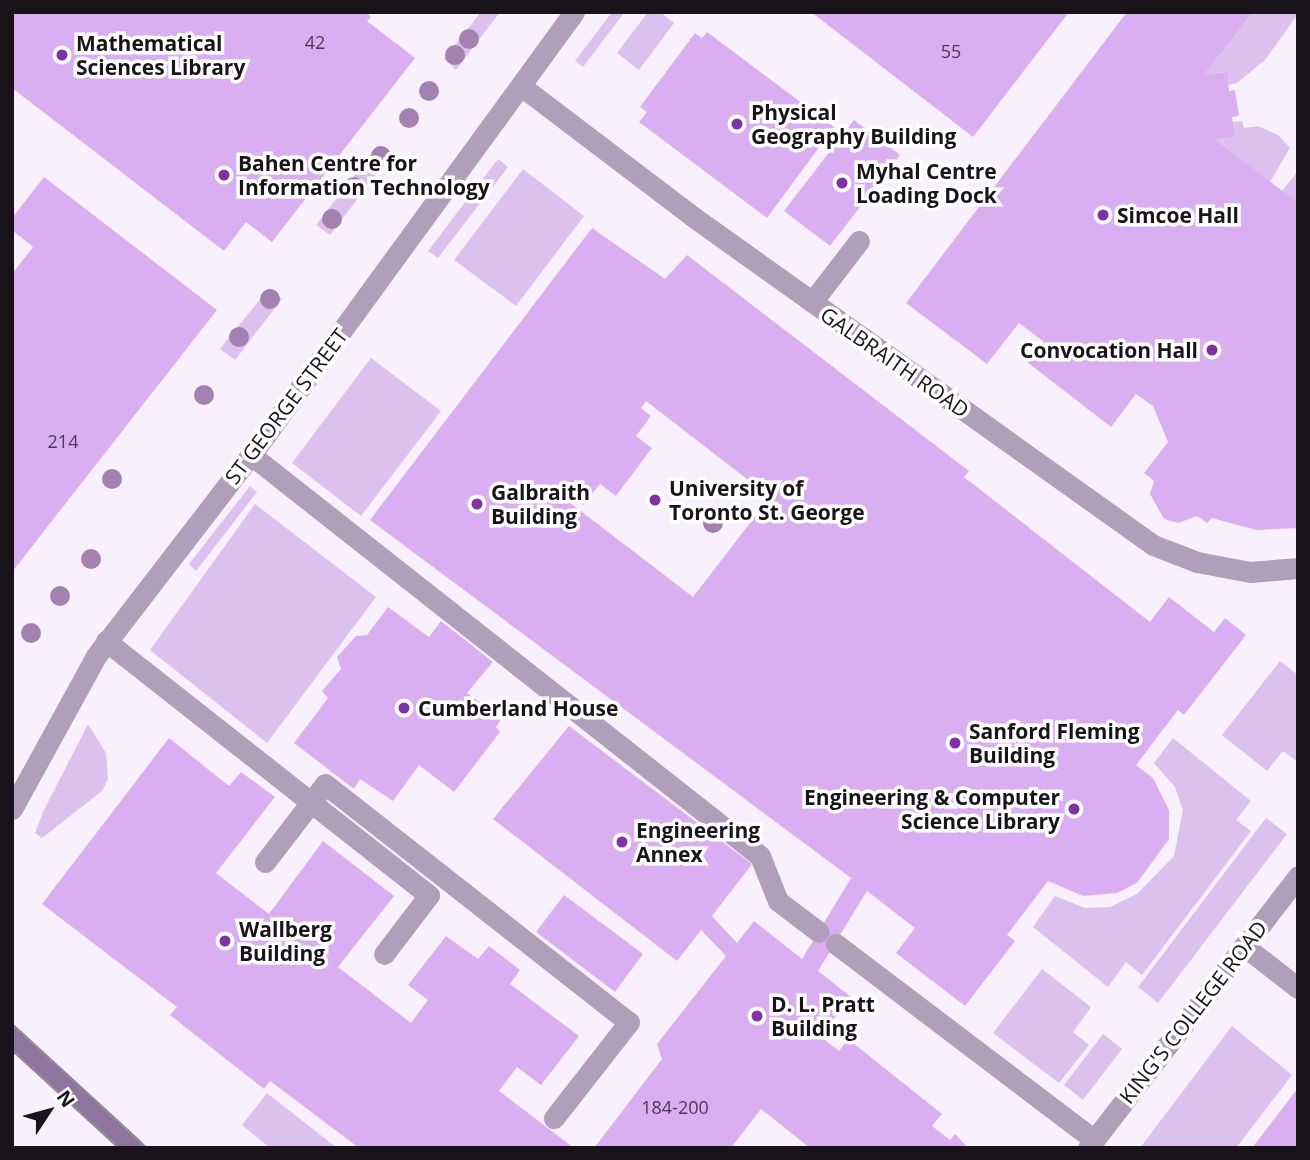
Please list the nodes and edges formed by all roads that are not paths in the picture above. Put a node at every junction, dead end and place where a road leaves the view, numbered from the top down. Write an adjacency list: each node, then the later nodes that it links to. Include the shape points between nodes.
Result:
1 (574, 12): 2 (street, ST GEORGE STREET)
2 (521, 86): 4 (street, GALBRAITH ROAD); 5 (street, ST GEORGE STREET)
3 (859, 241): 4 (street)
4 (812, 302): 6 (street, GALBRAITH ROAD, via 1153,545 1197,562 1250,572)
5 (251, 455): 7 (street, ST GEORGE STREET); 17 (street, via 760,856 778,901)
6 (1298, 568)
7 (106, 641): 8 (street); 9 (street, ST GEORGE STREET)
8 (311, 802): 10 (street); 13 (street, via 429,895); 16 (street, via 325,784 629,1022)
9 (12, 808)
10 (265, 862)
11 (1298, 876): 12 (street, KING'S COLLEGE ROAD)
12 (1244, 946): 14 (street); 17 (street, KING'S COLLEGE ROAD)
13 (384, 954)
14 (1298, 988)
15 (12, 1037): 18 (main road)
16 (554, 1118)
17 (1091, 1144)
18 (133, 1148)

